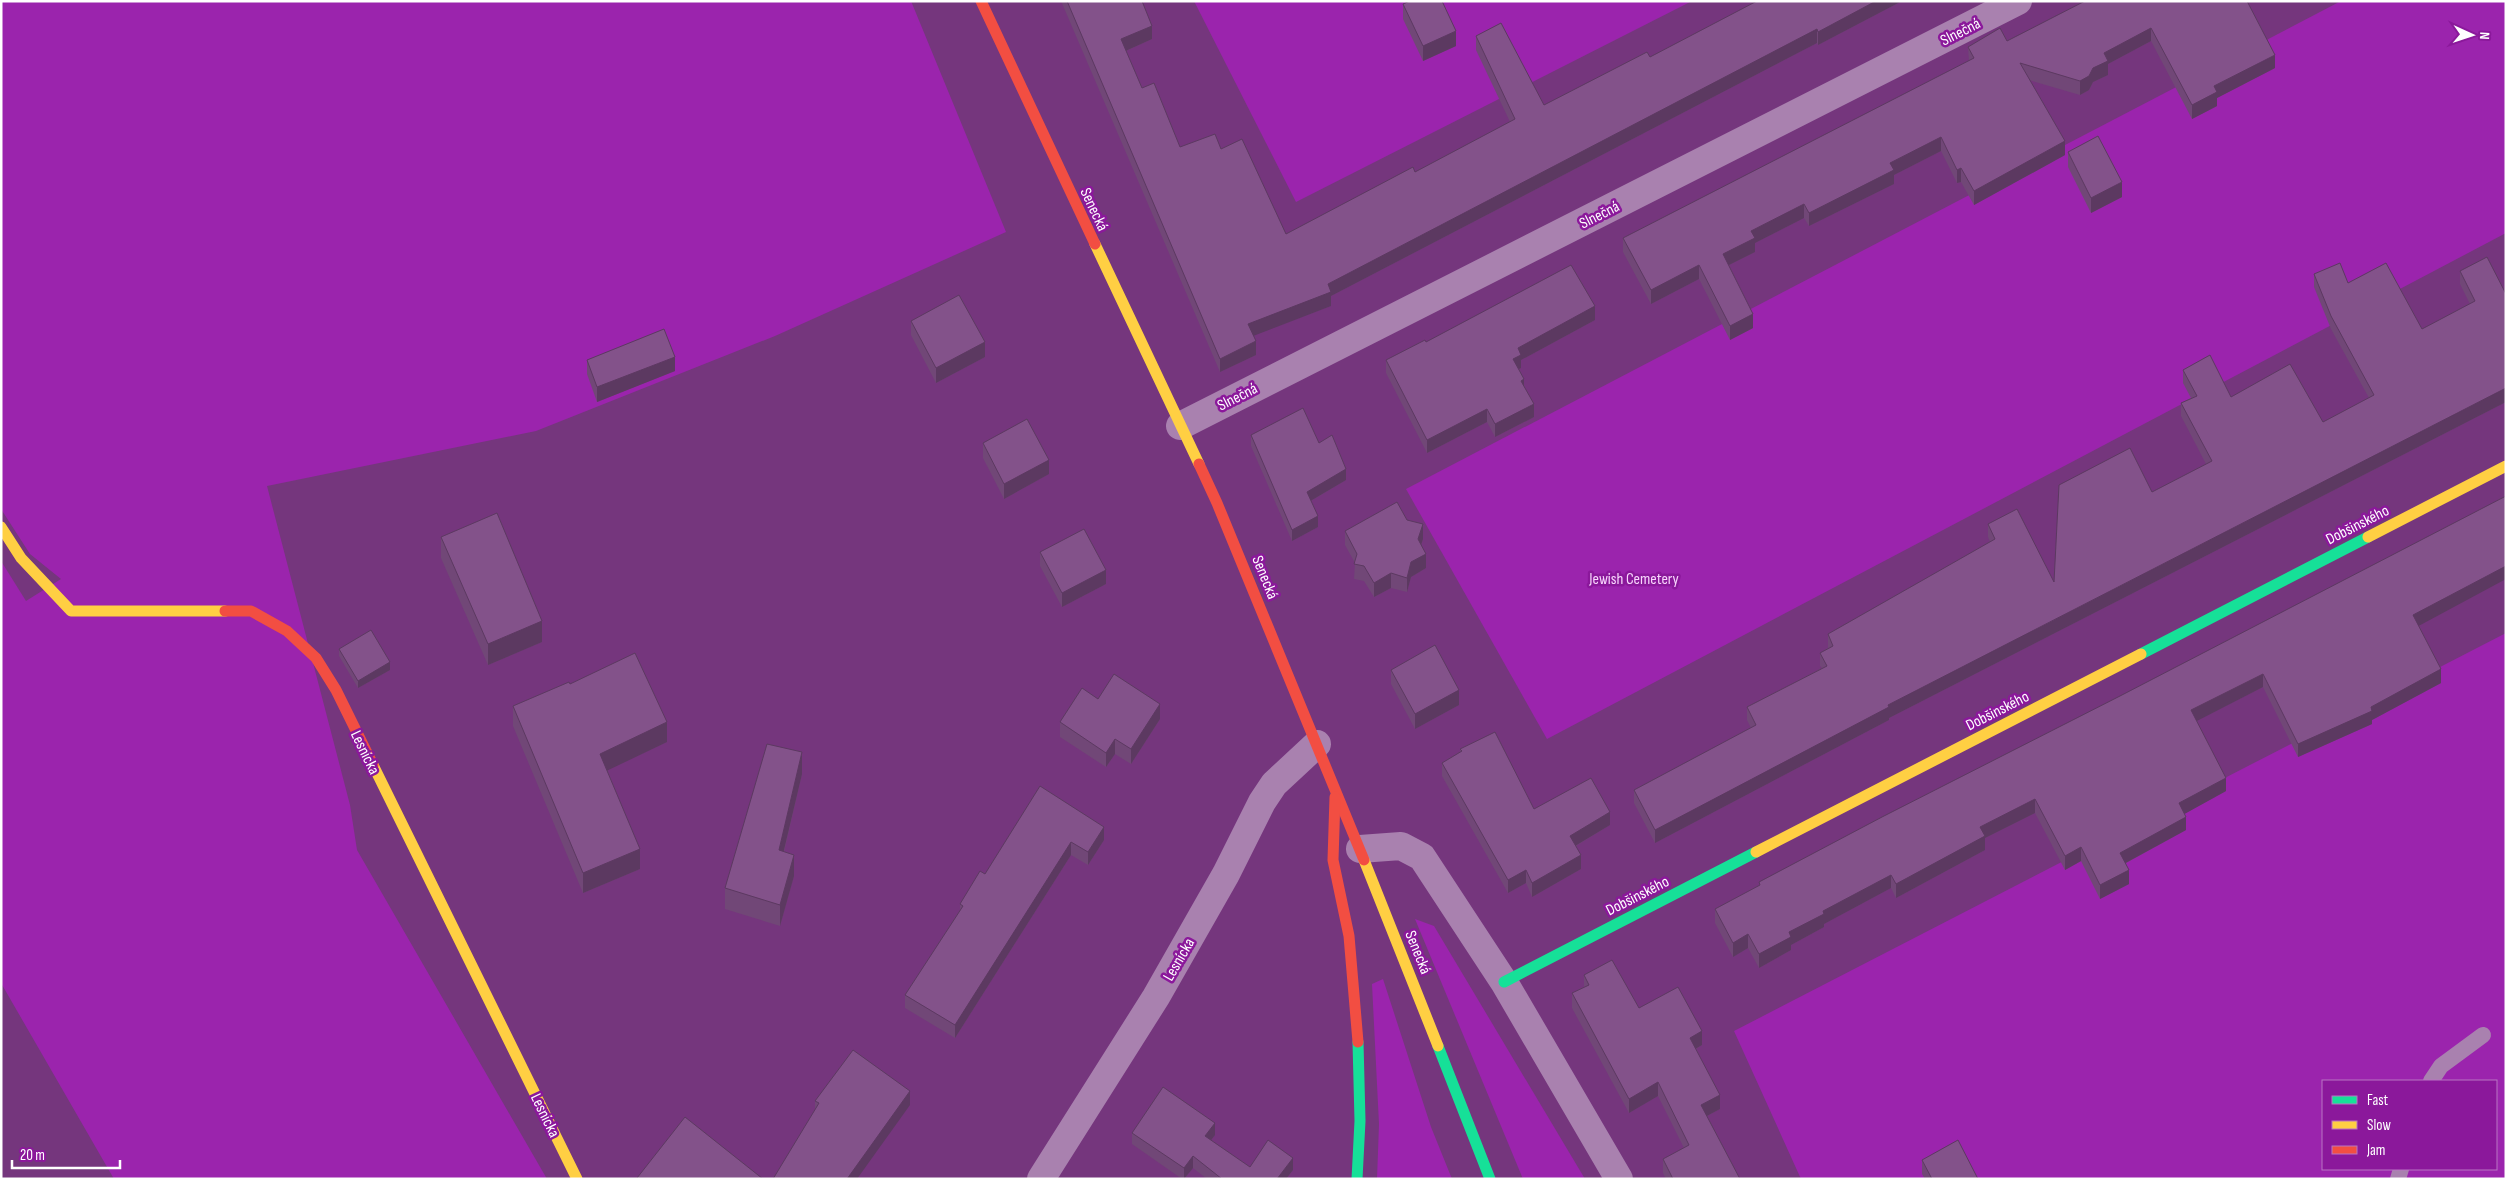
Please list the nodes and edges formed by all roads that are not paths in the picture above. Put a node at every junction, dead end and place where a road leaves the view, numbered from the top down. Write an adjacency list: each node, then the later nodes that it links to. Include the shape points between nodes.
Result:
1 (981, 1): 3 (street, Senecká)
2 (2018, 1): 3 (street, Slnečná)
3 (1180, 426): 6 (street, Senecká, via 1217,503)
4 (2506, 466): 9 (street, Dobšinského)
5 (1, 527): 12 (street, Lesnícka, via 21,558 71,611 250,612 286,631 316,658 336,690)
6 (1317, 744): 7 (street, Senecká); 13 (street, Lesnícka, via 1274,784 1262,802 1226,874 1156,997)
7 (1336, 788): 8 (street, Senecká); 14 (street, via 1333,860 1349,936 1360,1050)
8 (1360, 849): 9 (street, via 1401,846 1422,857); 15 (street, Senecká)
9 (1504, 982): 16 (street)
10 (2483, 1035): 11 (lane, via 2441,1066)
11 (2432, 1080)
12 (577, 1179)
13 (1041, 1179)
14 (1357, 1179)
15 (1490, 1179)
16 (1619, 1179)

